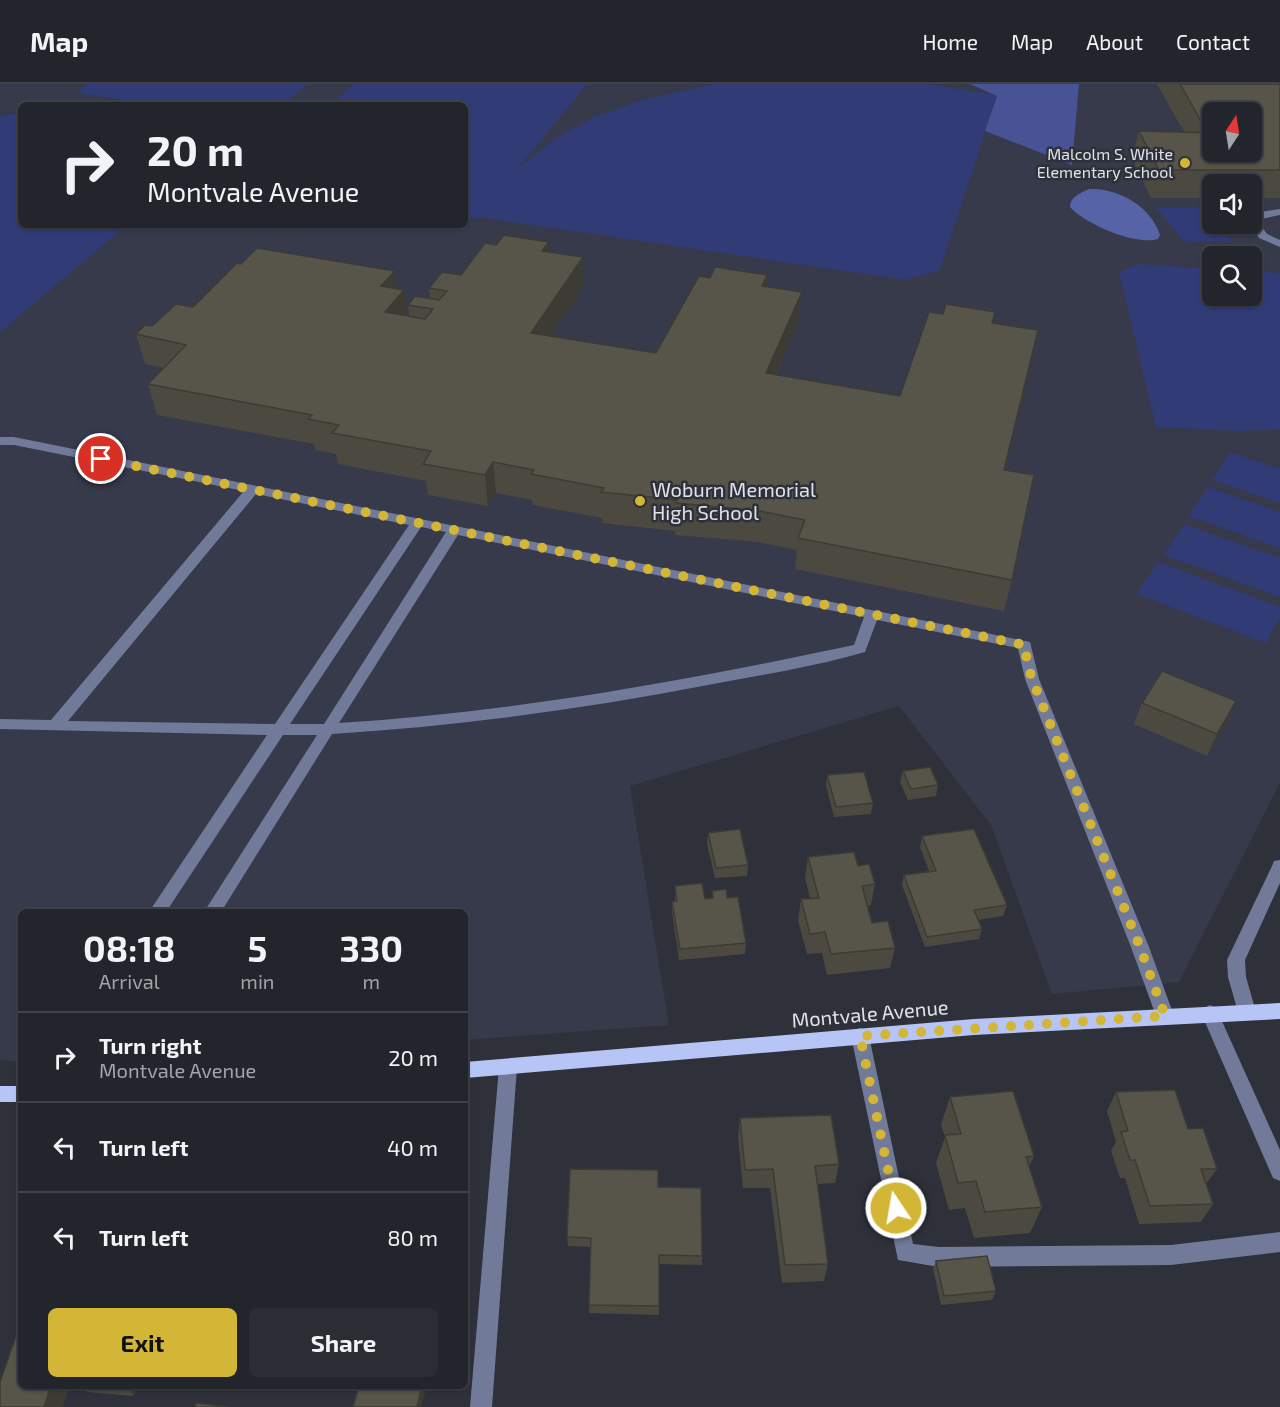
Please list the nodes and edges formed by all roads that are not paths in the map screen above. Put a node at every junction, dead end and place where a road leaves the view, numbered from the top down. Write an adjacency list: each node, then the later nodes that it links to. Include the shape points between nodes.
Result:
1 (1280, 212): 2 (street, via 1263,214 1255,224 1263,236)
2 (1280, 244)
3 (0, 441): 4 (street)
4 (253, 489): 5 (street); 9 (street)
5 (417, 523): 6 (street); 11 (street)
6 (454, 530): 7 (street); 10 (street)
7 (872, 615): 10 (street, via 860,649 733,677 536,710); 18 (street, via 1025,645 1032,679)
8 (0, 724): 9 (street)
9 (54, 726): 11 (street)
10 (328, 729): 11 (street); 14 (street)
11 (279, 730): 13 (street)
12 (1280, 866): 16 (street, via 1236,960)
13 (160, 909)
14 (214, 909)
15 (1280, 1011): 16 (main road, Montvale Avenue)
16 (1247, 1012): 17 (main road, Montvale Avenue)
17 (1210, 1013): 18 (main road, Montvale Avenue); 24 (street)
18 (1165, 1016): 19 (main road, Montvale Avenue)
19 (860, 1036): 20 (main road, Montvale Avenue); 25 (street, via 905,1253 939,1257 1171,1255)
20 (508, 1067): 21 (main road, Montvale Avenue); 26 (street)
21 (468, 1070)
22 (0, 1094): 23 (main road)
23 (18, 1094)
24 (1280, 1172)
25 (1280, 1242)
26 (481, 1407)

